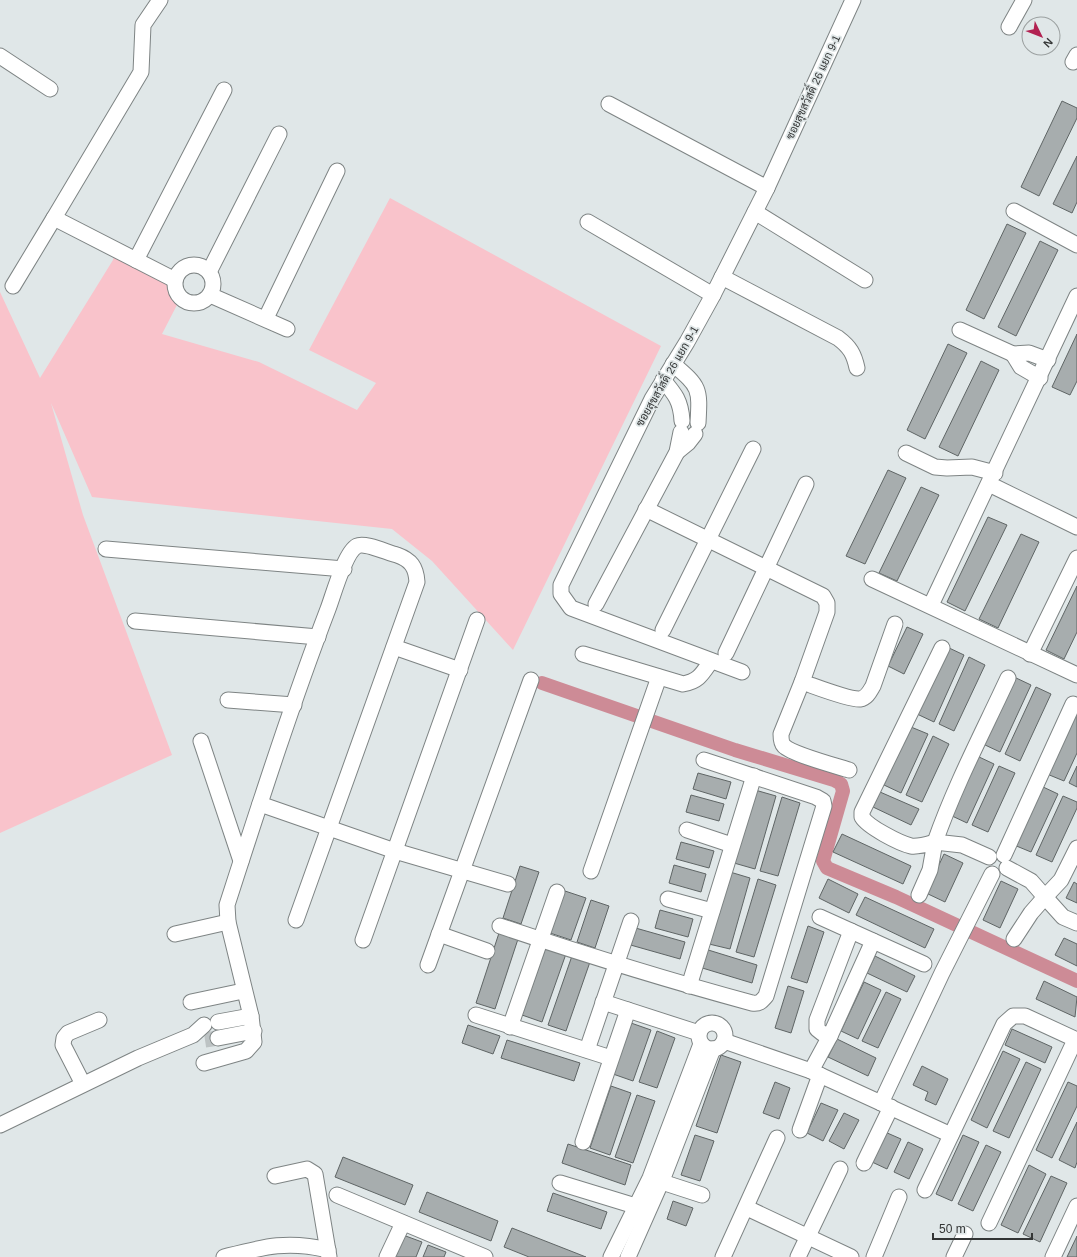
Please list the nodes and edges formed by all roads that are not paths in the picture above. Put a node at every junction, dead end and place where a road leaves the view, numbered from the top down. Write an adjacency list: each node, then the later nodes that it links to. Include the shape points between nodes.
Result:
1 (160, 0): 14 (street, via 143,25 141,72)
2 (853, 0): 11 (street, ซอยสุขสวัสดิ์ 26 แยก 9-1)
3 (1024, 0): 4 (street)
4 (1009, 27)
5 (0, 56): 6 (street)
6 (50, 89)
7 (224, 90): 17 (street)
8 (609, 104): 11 (street)
9 (279, 134): 18 (street)
10 (337, 170): 26 (street)
11 (767, 188): 13 (street, ซอยสุขสวัสดิ์ 26 แยก 9-1)
12 (1014, 211): 16 (street)
13 (755, 212): 19 (street, ซอยสุขสวัสดิ์ 26 แยก 9-1); 21 (street)
14 (54, 218): 17 (street); 22 (street)
15 (588, 222): 23 (street)
16 (1077, 245)
17 (136, 260): 20 (street)
18 (209, 272): 20 (street, via 199,265 186,266 177,274); 24 (street, via 213,283)
19 (722, 277): 23 (street, ซอยสุขสวัสดิ์ 26 แยก 9-1); 32 (street, via 838,338 852,351)
20 (175, 280): 24 (street, via 176,292 183,301 195,304)
21 (865, 280)
22 (13, 286)
23 (713, 294): 31 (street, ซอยสุขสวัสดิ์ 26 แยก 9-1)
24 (210, 295): 26 (street)
25 (1077, 296): 30 (street)
26 (266, 318): 27 (street)
27 (287, 329)
28 (960, 330): 29 (street)
29 (1013, 354): 30 (street, via 1030,353); 33 (street, via 1021,367)
30 (1048, 360): 33 (street)
31 (673, 364): 34 (street, ซอยสุขสวัสดิ์ 26 แยก 9-1); 35 (street, via 697,386 699,406)
32 (857, 368)
33 (1040, 378): 38 (street)
34 (663, 380): 35 (street, via 676,395); 60 (street, ซอยสุขสวัสดิ์ 26 แยก 9-1, via 581,541 561,585 561,594 571,608)
35 (687, 424): 40 (street, via 688,443 677,452)
36 (753, 449): 42 (street)
37 (906, 453): 38 (street, via 935,467 972,467)
38 (992, 479): 41 (street); 49 (street)
39 (806, 484): 45 (street)
40 (646, 509): 42 (street); 48 (street)
41 (1077, 527)
42 (709, 539): 45 (street); 53 (street)
43 (106, 549): 46 (street)
44 (1077, 558): 59 (street)
45 (766, 567): 57 (street); 67 (street, via 818,594 827,603 827,612)
46 (344, 568): 54 (street); 55 (street, via 352,550 365,545 406,558 413,564 417,582)
47 (872, 579): 49 (street)
48 (596, 604)
49 (931, 605): 59 (street)
50 (477, 620): 61 (street)
51 (135, 621): 54 (street)
52 (895, 624): 67 (street, via 868,695 861,699 851,698)
53 (663, 630)
54 (318, 637): 70 (street)
55 (394, 646): 61 (street); 76 (street)
56 (942, 648): 78 (street, via 862,812 862,818 872,828 910,846)
57 (726, 653)
58 (583, 654): 64 (street)
59 (1030, 654): 63 (street)
60 (711, 661): 62 (street, ซอยสุขสวัสดิ์ 26 แยก 9-1); 64 (street, via 694,682 683,684)
61 (460, 670): 81 (street)
62 (742, 672)
63 (1077, 675)
64 (658, 677): 85 (street)
65 (1008, 678): 78 (street, via 942,821)
66 (531, 680): 84 (street)
67 (802, 682): 73 (street, via 780,734 784,746)
68 (228, 700): 70 (street)
69 (1073, 704): 82 (street)
70 (294, 705): 75 (street)
71 (201, 741): 83 (street)
72 (704, 760): 74 (street)
73 (849, 770)
74 (754, 776): 79 (street); 109 (street, via 816,796 823,801 824,811 762,1002 752,1003)
75 (260, 804): 76 (street); 83 (street)
76 (329, 829): 81 (street); 93 (street)
77 (687, 830): 79 (street)
78 (935, 842): 82 (street, via 962,845); 88 (street, via 930,870)
79 (732, 845): 91 (street)
80 (1077, 848): 89 (street, via 1062,880)
81 (395, 851): 84 (street); 102 (street)
82 (1000, 860): 89 (street, via 1032,881); 128 (street, via 1000,875 992,874 942,973)
83 (241, 861): 95 (street, via 227,905)
84 (463, 871): 86 (street); 100 (street)
85 (592, 871)
86 (508, 884)
87 (557, 892): 103 (street)
88 (918, 895)
89 (1045, 897): 96 (street, via 1062,917); 101 (street)
90 (668, 899): 91 (street)
91 (712, 911): 109 (street)
92 (820, 917): 98 (street)
93 (296, 920)
94 (631, 921): 106 (street)
95 (228, 922): 99 (street); 110 (street)
96 (1077, 923)
97 (500, 926): 103 (street)
98 (851, 931): 104 (street); 120 (street, via 817,1020 817,1028)
99 (175, 934)
100 (439, 934): 105 (street); 108 (street)
101 (1014, 939)
102 (363, 940)
103 (540, 940): 106 (street); 117 (street)
104 (874, 941): 107 (street); 120 (street)
105 (487, 951)
106 (616, 964): 109 (street); 112 (street)
107 (924, 964)
108 (428, 965)
109 (689, 986)
110 (243, 991): 111 (street); 115 (street)
111 (191, 1002)
112 (603, 1002): 113 (street); 123 (street)
113 (628, 1010): 122 (street); 124 (street)
114 (476, 1015): 117 (street)
115 (251, 1016): 118 (street); 119 (street)
116 (99, 1020): 127 (street, via 68,1033 64,1038 63,1045)
117 (510, 1027): 123 (street)
118 (254, 1031): 119 (street); 125 (street, via 254,1042 246,1051)
119 (208, 1032): 127 (street, via 169,1044)
120 (830, 1036): 126 (street)
121 (1076, 1040): 131 (street, via 1025,1016 1013,1016 1004,1024); 147 (street)
122 (709, 1042): 126 (street); 137 (street); 144 (street, via 662,1150)
123 (587, 1050): 124 (street)
124 (611, 1058): 133 (street)
125 (204, 1063)
126 (815, 1073): 128 (street); 130 (street)
127 (83, 1084): 129 (street)
128 (886, 1105): 131 (street); 134 (street)
129 (0, 1125)
130 (800, 1130)
131 (951, 1135): 139 (street)
132 (777, 1138): 145 (street)
133 (583, 1142)
134 (864, 1163)
135 (840, 1169): 149 (street)
136 (275, 1176): 150 (street, via 307,1169 315,1174)
137 (662, 1182): 140 (street); 144 (street)
138 (560, 1183): 144 (street)
139 (925, 1190)
140 (702, 1194)
141 (337, 1195): 146 (street)
142 (899, 1197): 159 (street)
143 (1077, 1206): 161 (street)
144 (643, 1208): 154 (street); 155 (street)
145 (747, 1208): 149 (street); 156 (street)
146 (403, 1223): 151 (street); 153 (street)
147 (989, 1223)
148 (965, 1234): 160 (street)
149 (808, 1236): 157 (street); 158 (street)
150 (328, 1254): 152 (street, via 308,1245 285,1245 266,1246)
151 (477, 1256)
152 (224, 1257)
153 (387, 1257)
154 (611, 1257)
155 (628, 1257)
156 (723, 1257)
157 (798, 1257)
158 (852, 1257)
159 (874, 1257)
160 (954, 1257)
161 (1053, 1257)

